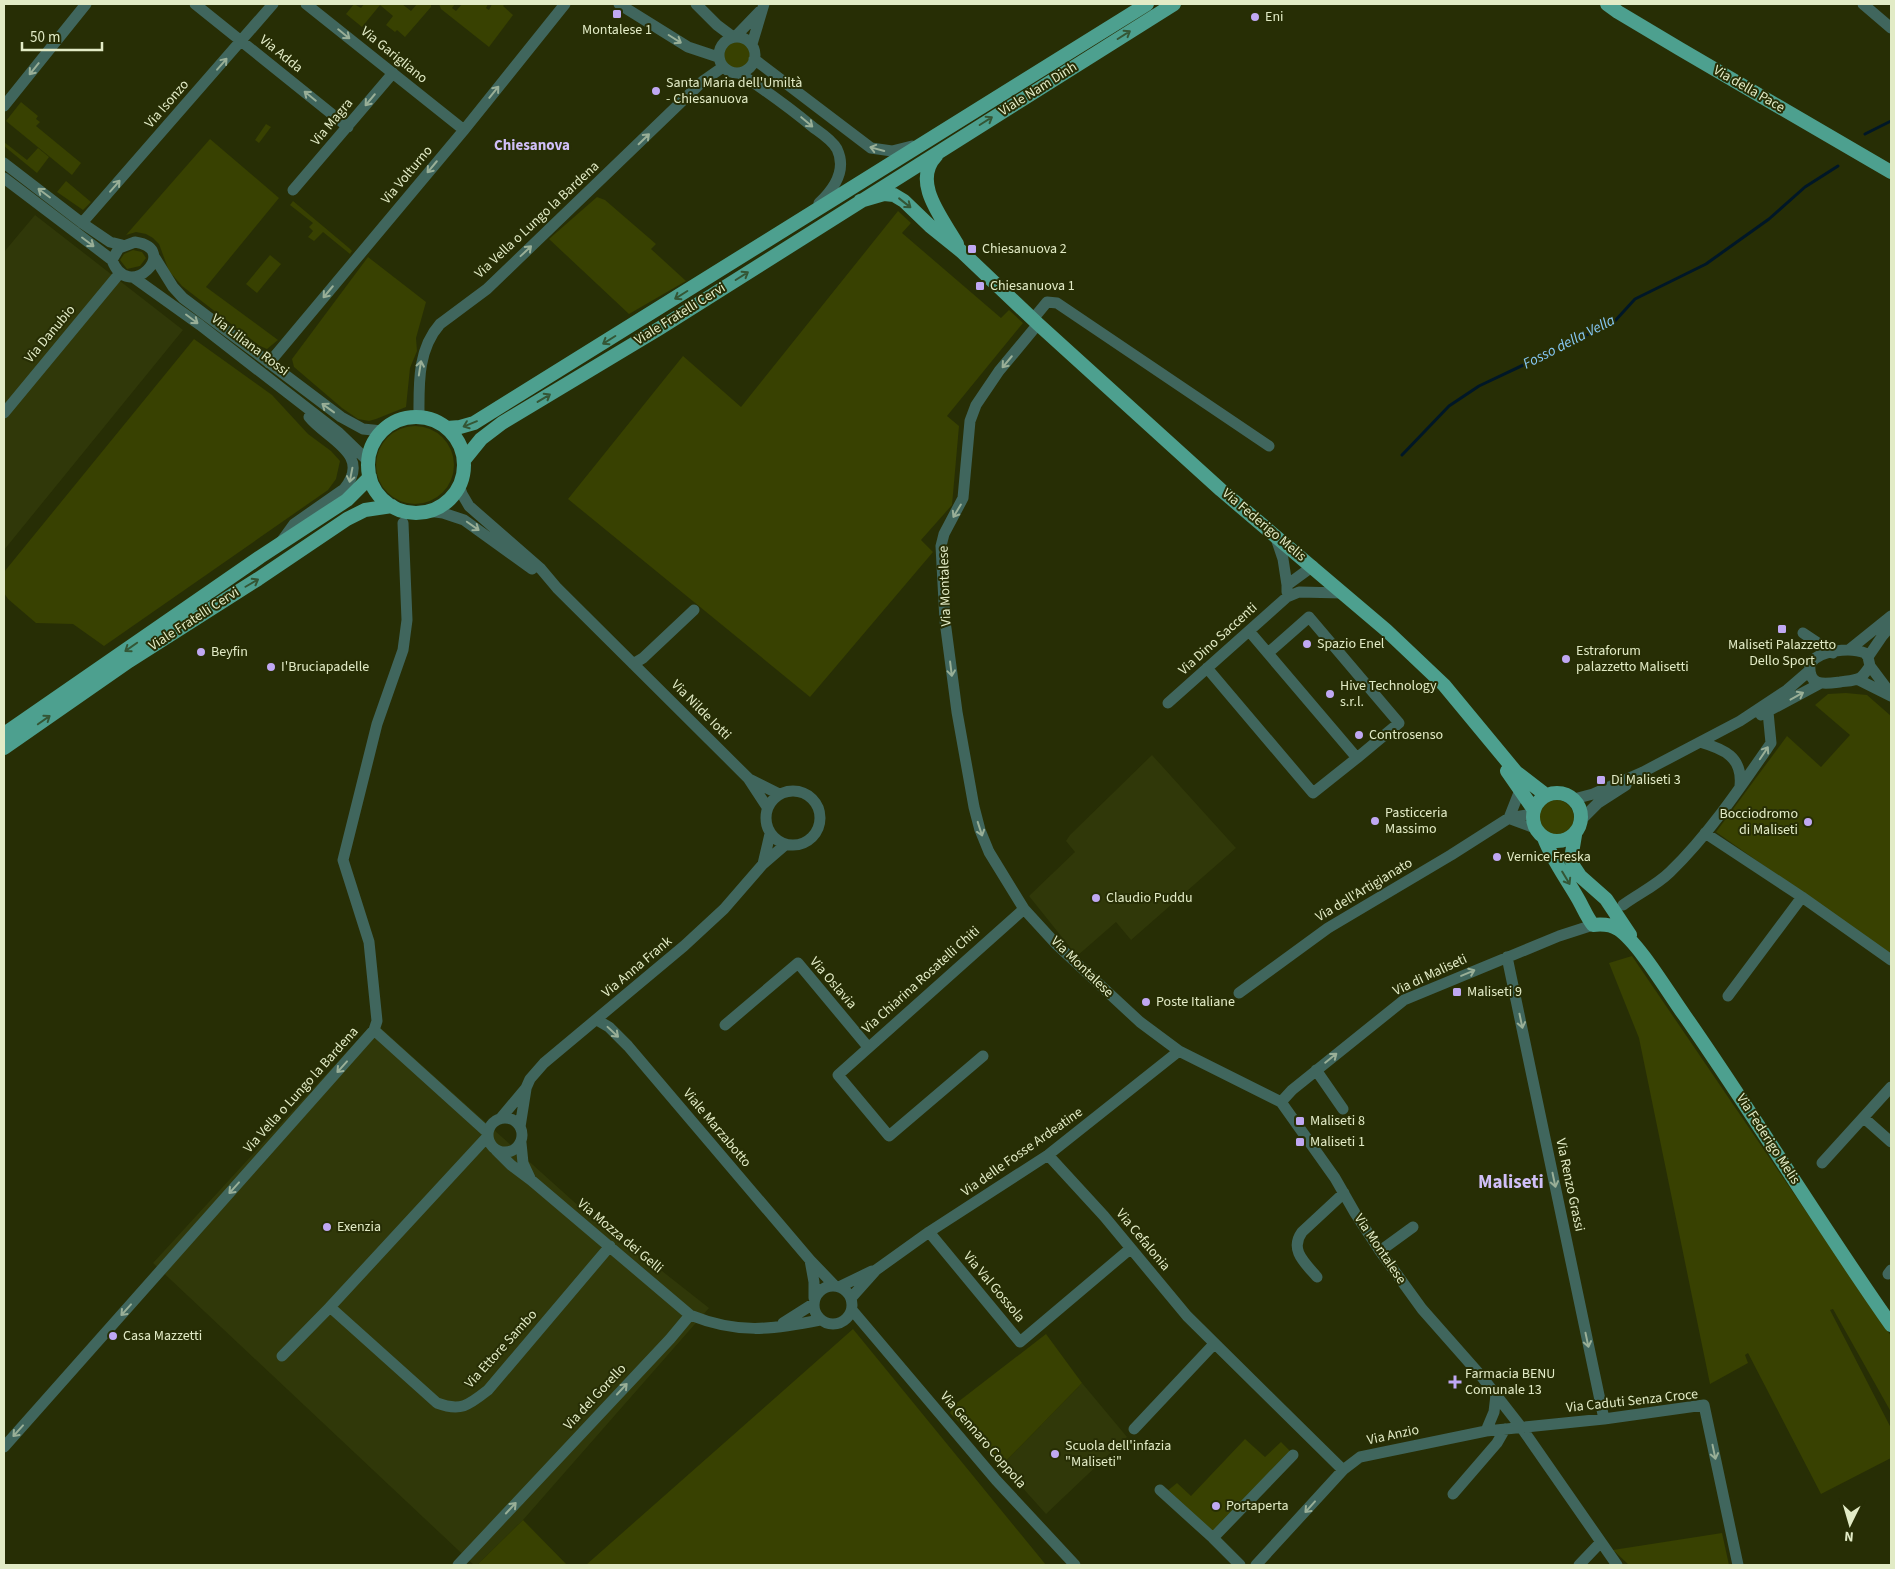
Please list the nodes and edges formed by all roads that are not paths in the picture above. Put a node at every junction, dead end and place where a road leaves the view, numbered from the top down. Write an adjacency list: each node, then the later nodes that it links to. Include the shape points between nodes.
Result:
1 (86, 4): 21 (street, one-way to 21)
2 (195, 4): 15 (street, Via Adda)
3 (273, 4): 15 (street, Via Isonzo)
4 (306, 4): 19 (street, Via Garigliano, one-way to 19)
5 (565, 4): 23 (street, Via Volturno, one-way to 5)
6 (619, 4): 18 (street, one-way to 18, via 688,47)
7 (696, 4): 14 (street)
8 (1147, 4): 24 (main road, Viale Nam Dinh)
9 (1174, 4): 25 (main road, Viale Nam Dinh, one-way to 9)
10 (1607, 4): 27 (main road, Via della Pace)
11 (1866, 5): 13 (street)
12 (763, 7): 14 (street); 16 (street)
13 (1891, 28)
14 (734, 37): 16 (street, via 744,38); 18 (street, via 720,46)
15 (242, 41): 22 (street, Via Adda, one-way to 15); 34 (street, Via Isonzo, one-way to 15)
16 (752, 44): 17 (street)
17 (754, 59): 20 (street, via 749,68); 24 (street, one-way to 17, via 892,152 871,148)
18 (721, 62): 20 (street, via 733,73); 45 (street, Via Vella o Lungo la Bardena, one-way to 18, via 420,370 430,338 440,324 487,289)
19 (393, 73): 22 (street, Via Magra, one-way to 22); 23 (street, Via Garigliano)
20 (739, 73): 33 (street, one-way to 33, via 782,100 837,149 840,165 837,181)
21 (4, 106)
22 (348, 127): 31 (street, Via Magra)
23 (464, 130): 42 (street, Via Volturno, one-way to 42)
24 (924, 143): 28 (main road, Viale Nam Dinh)
25 (945, 147): 29 (main road, Viale Nam Dinh); 36 (main road, via 927,168 927,188)
26 (4, 163): 34 (street, Via Liliana Rossi, one-way to 26)
27 (1891, 172)
28 (877, 173): 33 (main road, Viale Fratelli Cervi)
29 (902, 175): 32 (main road, Viale Fratelli Cervi)
30 (4, 178): 38 (street, one-way to 38)
31 (294, 190)
32 (860, 201): 36 (main road, one-way to 36, via 884,194 894,195); 49 (main road, Viale Fratelli Cervi, one-way to 32, via 481,438 502,423 660,328)
33 (811, 212): 46 (main road, Viale Fratelli Cervi, one-way to 46, via 474,423)
34 (82, 223): 35 (street, Via Liliana Rossi, via 110,242)
35 (122, 245): 37 (street, Via Liliana Rossi, via 146,244); 38 (street)
36 (961, 251): 41 (main road)
37 (155, 258): 40 (street, via 149,269); 42 (street, Via Liliana Rossi, via 183,298)
38 (112, 260): 39 (street)
39 (120, 274): 40 (street, Via Liliana Rossi); 44 (street, Via Danubio)
40 (133, 277): 43 (street, Via Liliana Rossi, one-way to 43)
41 (1035, 322): 48 (street, Via Montalese, via 1047,302 1057,303); 56 (main road, Via Federigo Melis); 104 (street, Via Montalese, one-way to 104, via 976,405 970,421 963,498 941,546 952,680 974,807 992,857)
42 (269, 363): 47 (street, Via Liliana Rossi, one-way to 42, via 353,425)
43 (294, 398): 50 (street, Via Liliana Rossi, via 346,438); 57 (street, one-way to 57, via 312,420 345,447 350,455 352,474 344,489 294,524)
44 (4, 413)
45 (419, 417): 46 (main road, via 429,418); 47 (main road, via 399,420)
46 (447, 428): 49 (main road, via 458,442)
47 (382, 431): 50 (main road, via 372,445)
48 (1269, 446)
49 (464, 460): 52 (main road, Viale Fratelli Cervi)
50 (368, 461): 51 (main road)
51 (370, 477): 53 (main road, via 378,494); 57 (main road, Viale Fratelli Cervi, via 348,500)
52 (459, 485): 54 (main road, Viale Fratelli Cervi, via 450,499); 59 (street, via 470,506 542,569)
53 (392, 506): 54 (main road, Viale Fratelli Cervi, via 413,512); 83 (main road, Viale Fratelli Cervi, one-way to 53, via 129,661 355,514)
54 (428, 511): 59 (street, one-way to 59, via 464,520)
55 (403, 523): 113 (street, Via Vella o Lungo la Bardena, via 407,620 403,650 377,724 342,860 369,942 377,1021)
56 (1274, 534): 58 (main road, Via Federigo Melis); 60 (street, via 1283,559)
57 (279, 544): 81 (main road, Viale Fratelli Cervi, one-way to 81)
58 (1313, 566): 60 (street, Via Dino Saccenti); 61 (street); 62 (main road, Via Federigo Melis)
59 (557, 588): 71 (street, Via Nilde Iotti)
60 (1287, 591): 61 (street, Via Dino Saccenti); 66 (street, Via Dino Saccenti)
61 (1299, 592): 62 (street, Via Dino Saccenti)
62 (1343, 593): 80 (main road, Via Federigo Melis, via 1444,685)
63 (694, 610): 71 (street)
64 (1891, 616): 67 (street)
65 (1891, 626): 70 (street)
66 (1249, 631): 68 (street); 73 (street, Via Dino Saccenti)
67 (1850, 649): 69 (street); 70 (street, via 1865,653)
68 (1268, 652): 84 (street); 84 (street, via 1310,617 1374,693 1399,723)
69 (1833, 653): 72 (street, via 1822,654); 72 (street, via 1803,633)
70 (1869, 662): 74 (street, via 1862,677); 76 (street)
71 (633, 664): 86 (street, Via Nilde Iotti)
72 (1811, 665): 75 (street, via 1814,680); 79 (street, via 1787,690)
73 (1207, 668): 77 (street, Via Dino Saccenti); 84 (street, via 1313,793)
74 (1857, 679): 75 (street); 76 (street)
75 (1821, 683): 78 (street, one-way to 75)
76 (1891, 695)
77 (1168, 703)
78 (1768, 712): 79 (street); 87 (street, one-way to 78, via 1771,743)
79 (1740, 721): 82 (street)
80 (1484, 731): 88 (main road, Via Federigo Melis); 90 (main road, Via Federigo Melis, via 1516,772)
81 (4, 734)
82 (1700, 742): 85 (street); 87 (street, via 1724,751 1736,761 1741,776)
83 (4, 748)
84 (1357, 758)
85 (1643, 772): 91 (street); 95 (street, via 1598,803)
86 (748, 778): 89 (street); 92 (street)
87 (1740, 788): 97 (street)
88 (1520, 790): 93 (main road, Via Federigo Melis); 94 (street)
89 (779, 794): 92 (street); 100 (street, via 797,791 806,794 813,799 820,816 820,825 810,840 794,846)
90 (1546, 795): 91 (main road, via 1561,793); 93 (main road)
91 (1574, 799): 95 (main road, via 1582,812)
92 (767, 807): 98 (street, via 766,826)
93 (1534, 812): 94 (street, Via dell'Artigianato); 96 (main road, Via Federigo Melis)
94 (1509, 818): 96 (street); 109 (street, Via dell'Artigianato, via 1328,928)
95 (1582, 819): 99 (main road, Via Federigo Melis)
96 (1540, 833): 99 (main road, via 1552,841); 105 (main road, Via Federigo Melis, one-way to 105)
97 (1705, 833): 102 (street); 103 (street, via 1668,874)
98 (770, 834): 100 (street); 101 (street)
99 (1575, 835): 103 (main road, Via Federigo Melis, via 1571,859 1574,867 1580,876)
100 (785, 844): 101 (street, Via Anna Frank)
101 (763, 864): 111 (street, Via Anna Frank, via 724,909)
102 (1802, 897): 108 (street); 110 (street)
103 (1617, 906): 105 (main road, via 1606,922); 106 (main road, Via Federigo Melis)
104 (1024, 910): 114 (street, Via Chiarina Rosatelli Chiti); 115 (street, Via Montalese, via 1140,1022)
105 (1593, 922): 106 (main road, Via Federigo Melis, via 1618,930); 107 (street, Via di Maliseti)
106 (1642, 955): 147 (main road, Via Federigo Melis)
107 (1508, 956): 117 (street, Via di Maliseti, one-way to 107, via 1404,1000); 153 (street, Via Renzo Grassi, one-way to 153)
108 (1891, 960)
109 (1239, 993)
110 (1728, 996)
111 (597, 1020): 118 (street, Via Anna Frank, via 544,1063); 136 (street, Viale Marzabotto, one-way to 136, via 628,1046)
112 (725, 1026): 114 (street, Via Oslavia, via 798,963)
113 (374, 1030): 124 (street); 158 (street, Via Vella o Lungo la Bardena, one-way to 158)
114 (868, 1047): 116 (street, Via Chiarina Rosatelli Chiti, via 838,1075 889,1136)
115 (1179, 1051): 120 (street, Via Montalese); 127 (street, Via delle Fosse Ardeatine)
116 (983, 1056)
117 (1316, 1070): 120 (street, Via di Maliseti); 121 (street)
118 (526, 1088): 123 (street, Via Anna Frank); 124 (street, Via Anna Frank)
119 (1891, 1088): 122 (street)
120 (1282, 1102): 130 (street, Via Montalese)
121 (1343, 1110)
122 (1864, 1118): 125 (street); 128 (street)
123 (520, 1126): 124 (street, via 512,1119); 126 (street, Via Anna Frank)
124 (491, 1136): 126 (street, via 507,1152); 129 (street, Via Mozza dei Gelli, via 511,1165); 142 (street)
125 (1891, 1142)
126 (521, 1143): 129 (street, Via Mozza dei Gelli, via 523,1164)
127 (1048, 1155): 132 (street, Via delle Fosse Ardeatine); 134 (street, Via Cefalonia)
128 (1822, 1163)
129 (531, 1180): 133 (street, Via Mozza dei Gelli)
130 (1344, 1193): 135 (street, Via Montalese); 138 (street, via 1297,1239 1298,1251)
131 (1413, 1227): 135 (street)
132 (929, 1232): 134 (street, Via Val Gossola, via 1020,1342); 137 (street, Via delle Fosse Ardeatine)
133 (610, 1246): 142 (street, Via Ettore Sambo, via 488,1390 461,1408 437,1403); 144 (street, Via Mozza dei Gelli)
134 (1130, 1249): 150 (street, Via Cefalonia)
135 (1380, 1251): 152 (street, Via Montalese, via 1422,1309)
136 (810, 1260): 139 (street, Viale Marzabotto); 141 (street)
137 (876, 1270): 139 (street, Via delle Fosse Ardeatine); 140 (street, Via delle Fosse Ardeatine)
138 (1317, 1277)
139 (837, 1286): 140 (street, via 848,1292); 141 (street, via 824,1287)
140 (851, 1298): 143 (street)
141 (814, 1301): 145 (street, via 815,1314); 148 (street)
142 (330, 1307): 151 (street)
143 (852, 1310): 146 (street); 149 (street, Via Gennaro Coppola)
144 (690, 1315): 148 (street, via 712,1324 738,1328); 166 (street, Via del Gorello, one-way to 144)
145 (820, 1320): 146 (street, via 829,1324); 148 (street)
146 (845, 1320): 149 (street, Via Gennaro Coppola)
147 (1891, 1325)
148 (779, 1326)
149 (871, 1332): 167 (street, Via Gennaro Coppola, via 996,1480)
150 (1214, 1344): 155 (street); 160 (street, Via Cefalonia)
151 (282, 1356)
152 (1496, 1395): 154 (street, Via Montalese); 157 (street, via 1494,1412)
153 (1604, 1419): 154 (street, Via Caduti Senza Croce); 171 (street, Via Caduti Senza Croce, one-way to 171, via 1704,1405)
154 (1521, 1427): 156 (street, Via Anzio); 164 (street, Via Montalese)
155 (1134, 1429)
156 (1505, 1429): 157 (street, Via Anzio); 162 (street)
157 (1486, 1431): 160 (street, Via Anzio, via 1369,1454)
158 (4, 1447)
159 (1293, 1455): 163 (street)
160 (1343, 1470): 165 (street, Via Anzio, one-way to 165)
161 (1160, 1490): 163 (street)
162 (1453, 1494)
163 (1213, 1538): 168 (street)
164 (1600, 1543): 169 (street); 170 (street, Via Montalese)
165 (1262, 1563)
166 (458, 1565)
167 (1075, 1565)
168 (1240, 1565)
169 (1579, 1565)
170 (1616, 1565)
171 (1738, 1565)

